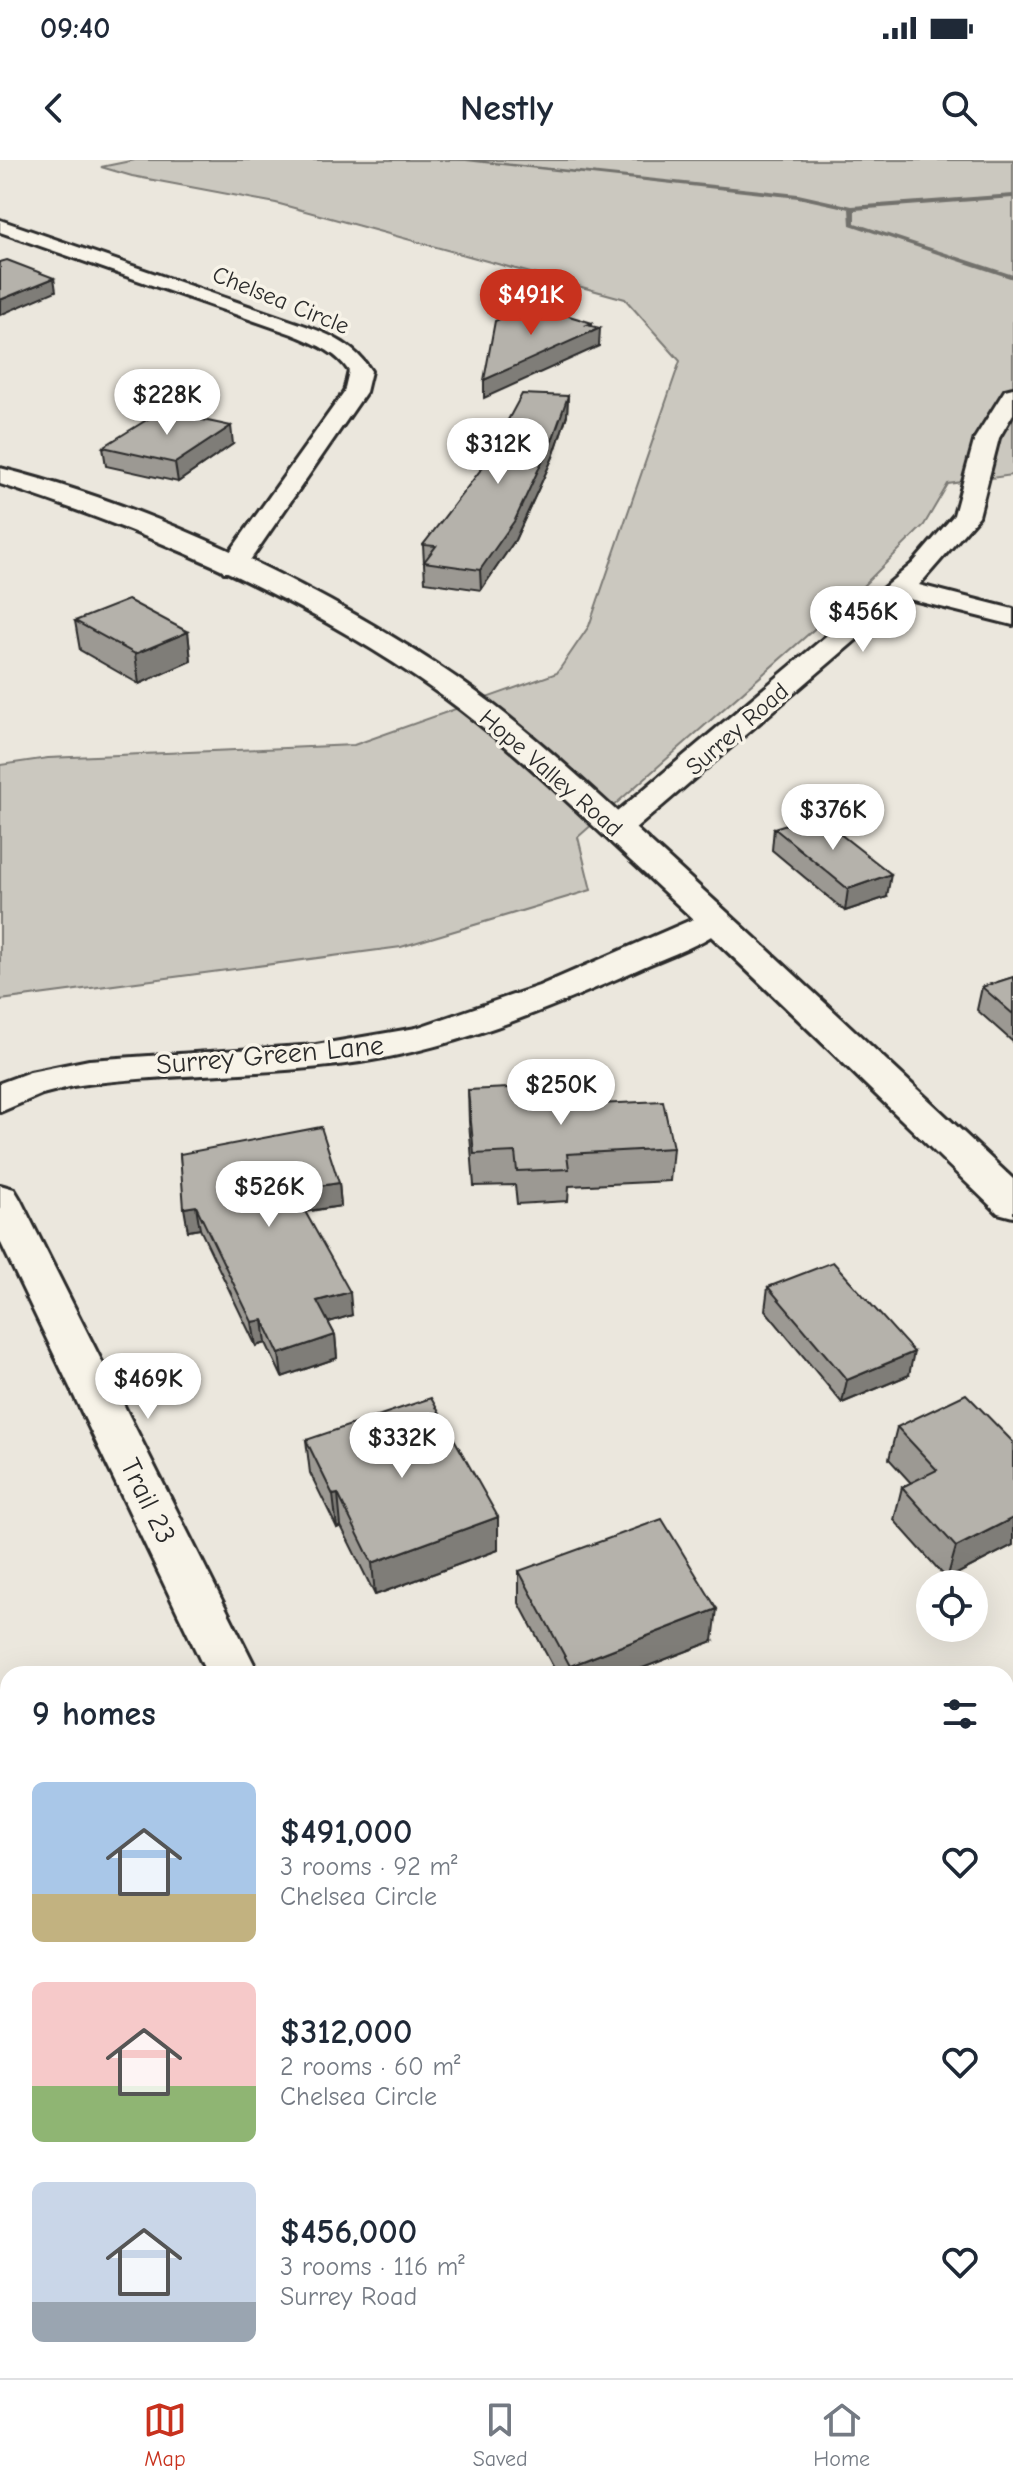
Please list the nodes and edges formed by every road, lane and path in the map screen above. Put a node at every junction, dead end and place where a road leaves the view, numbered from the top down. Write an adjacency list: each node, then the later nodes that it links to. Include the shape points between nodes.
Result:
1 (0, 226): 4 (street, Chelsea Circle, via 299,330 337,346 355,362 360,371 355,392)
2 (1013, 395): 5 (street, Surrey Road, via 987,438 966,516)
3 (0, 476): 4 (main road, Hope Valley Road, via 108,512)
4 (233, 566): 7 (main road, Hope Valley Road, via 316,608 450,688)
5 (899, 588): 6 (street); 7 (street, Surrey Road)
6 (1013, 617)
7 (616, 829): 8 (main road, Hope Valley Road)
8 (714, 920): 9 (street, Surrey Green Lane, via 541,997 419,1038 336,1055 58,1075 23,1085); 11 (main road, Hope Valley Road)
9 (0, 1100)
10 (0, 1199): 12 (street, Trail 23)
11 (1013, 1203)
12 (229, 1666)

